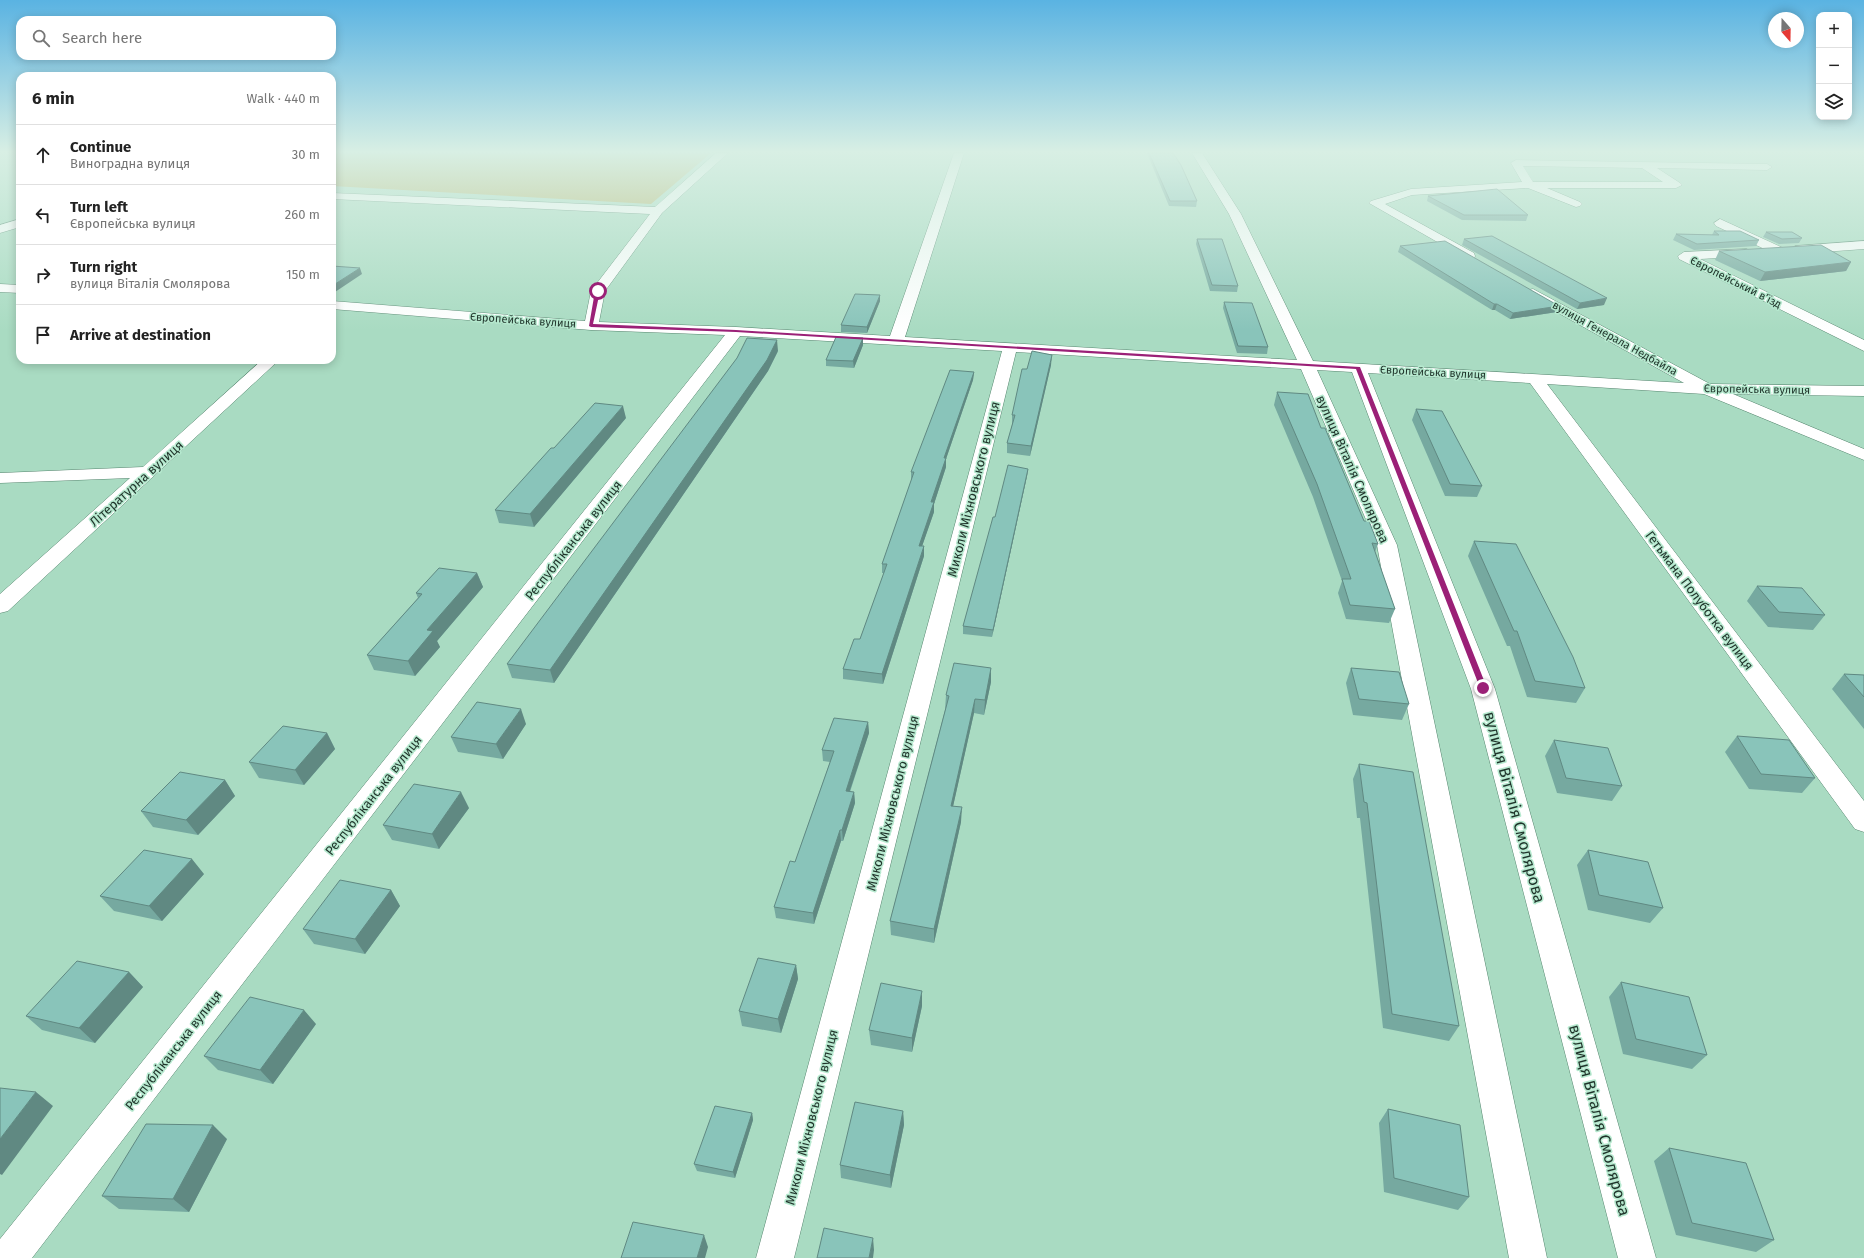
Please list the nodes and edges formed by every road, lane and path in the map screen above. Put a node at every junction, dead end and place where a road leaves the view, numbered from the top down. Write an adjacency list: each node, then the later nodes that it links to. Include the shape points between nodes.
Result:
1 (658, 211): 15 (street, via 598,291)
2 (940, 212): 17 (street)
3 (1234, 212): 21 (street)
4 (1390, 212): 10 (street)
5 (1720, 223): 9 (street)
6 (16, 224): 7 (street)
7 (0, 230)
8 (1864, 245): 9 (street, Європейський в’їзд)
9 (1779, 251): 18 (street, Європейський в’їзд, via 1684,256)
10 (1484, 265)
11 (1518, 284): 24 (street, вулиця Генерала Недбайла)
12 (0, 288): 13 (street)
13 (16, 289)
14 (336, 305): 15 (street, Європейська вулиця)
15 (591, 326): 16 (street, Європейська вулиця)
16 (736, 331): 17 (street, Європейська вулиця); 31 (street, Республіканська вулиця)
17 (896, 341): 19 (street, Європейська вулиця)
18 (1864, 346)
19 (1010, 348): 21 (street, Європейська вулиця); 32 (street, Миколи Міхновського вулиця)
20 (267, 364): 27 (street, Літературна вулиця)
21 (1307, 365): 22 (street, Європейська вулиця); 33 (street, вулиця Віталія Смолярова, via 1387,545)
22 (1358, 368): 23 (street, Європейська вулиця); 34 (street, вулиця Віталія Смолярова, via 1483,688)
23 (1535, 378): 24 (street, Європейська вулиця); 30 (street, Гетьмана Полуботка вулиця)
24 (1706, 389): 25 (street, Європейська вулиця); 26 (street, вулиця Генерала Недбайла)
25 (1864, 391)
26 (1864, 455)
27 (148, 472): 28 (street); 29 (street, Літературна вулиця)
28 (0, 478)
29 (0, 606)
30 (1864, 821)
31 (9, 1258)
32 (775, 1258)
33 (1528, 1258)
34 (1637, 1258)

